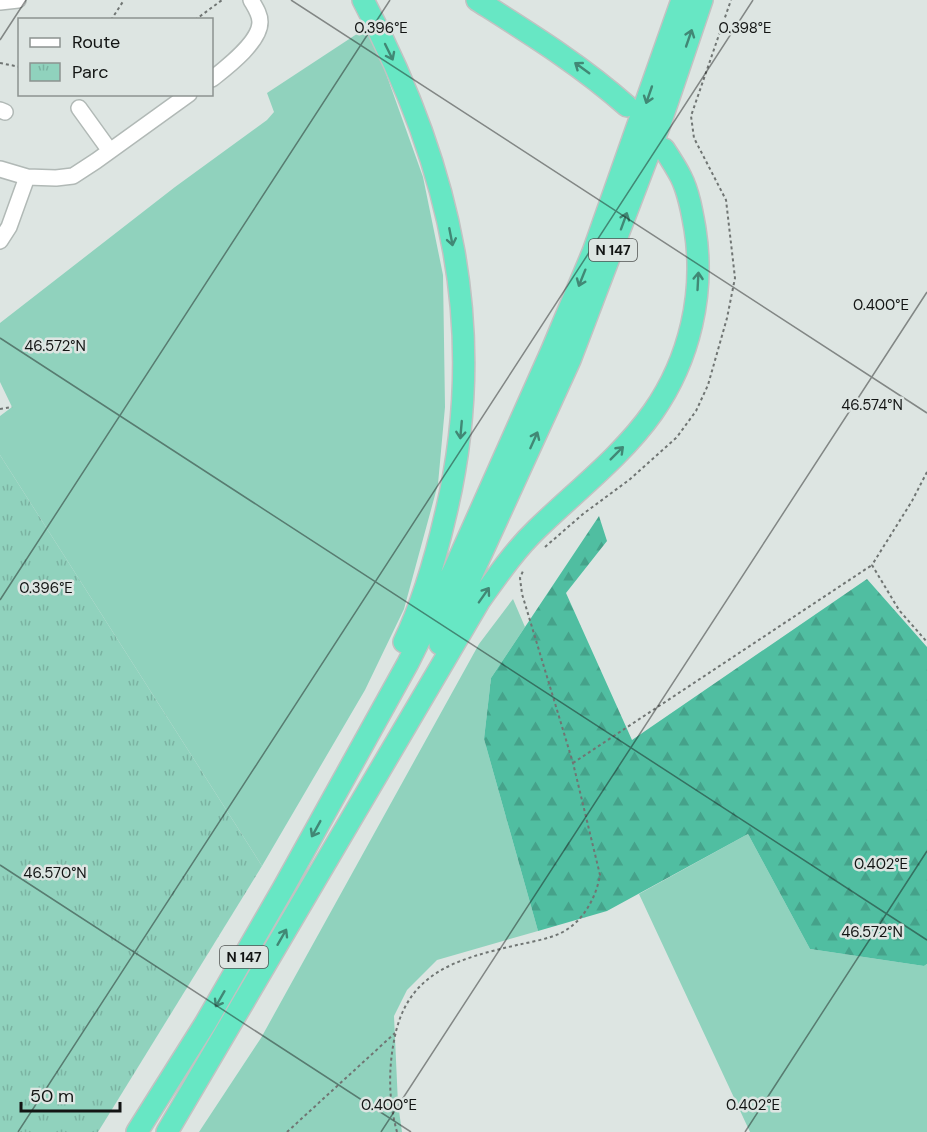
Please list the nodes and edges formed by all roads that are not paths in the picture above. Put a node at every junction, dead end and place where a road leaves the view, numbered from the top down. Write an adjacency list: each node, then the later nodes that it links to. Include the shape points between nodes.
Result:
1 (18, 0): 8 (street)
2 (240, 0): 9 (street)
3 (251, 0): 9 (street, via 259,15)
4 (363, 0): 19 (highway, one-way to 19, via 392,59 432,161 460,288 465,385 460,439 435,558 411,627)
5 (477, 0): 12 (highway, one-way to 5, via 565,56)
6 (682, 0): 19 (highway, N 147, one-way to 19, via 593,252 552,350 454,570)
7 (702, 0): 20 (highway, N 147, one-way to 7, via 467,587 570,360 660,124)
8 (0, 2)
9 (259, 30): 10 (street, via 234,61)
10 (213, 78)
11 (186, 96): 15 (street)
12 (627, 106)
13 (79, 108): 15 (street)
14 (664, 149): 20 (highway, one-way to 14, via 480,600 508,561 653,412 686,349 694,315 698,247 681,177)
15 (110, 151): 17 (street, via 73,176)
16 (0, 169): 17 (street)
17 (27, 177): 18 (street)
18 (0, 241)
19 (345, 778): 21 (highway, N 147, one-way to 21, via 205,1024)
20 (367, 789): 22 (highway, N 147, one-way to 20)
21 (137, 1132)
22 (167, 1132)

